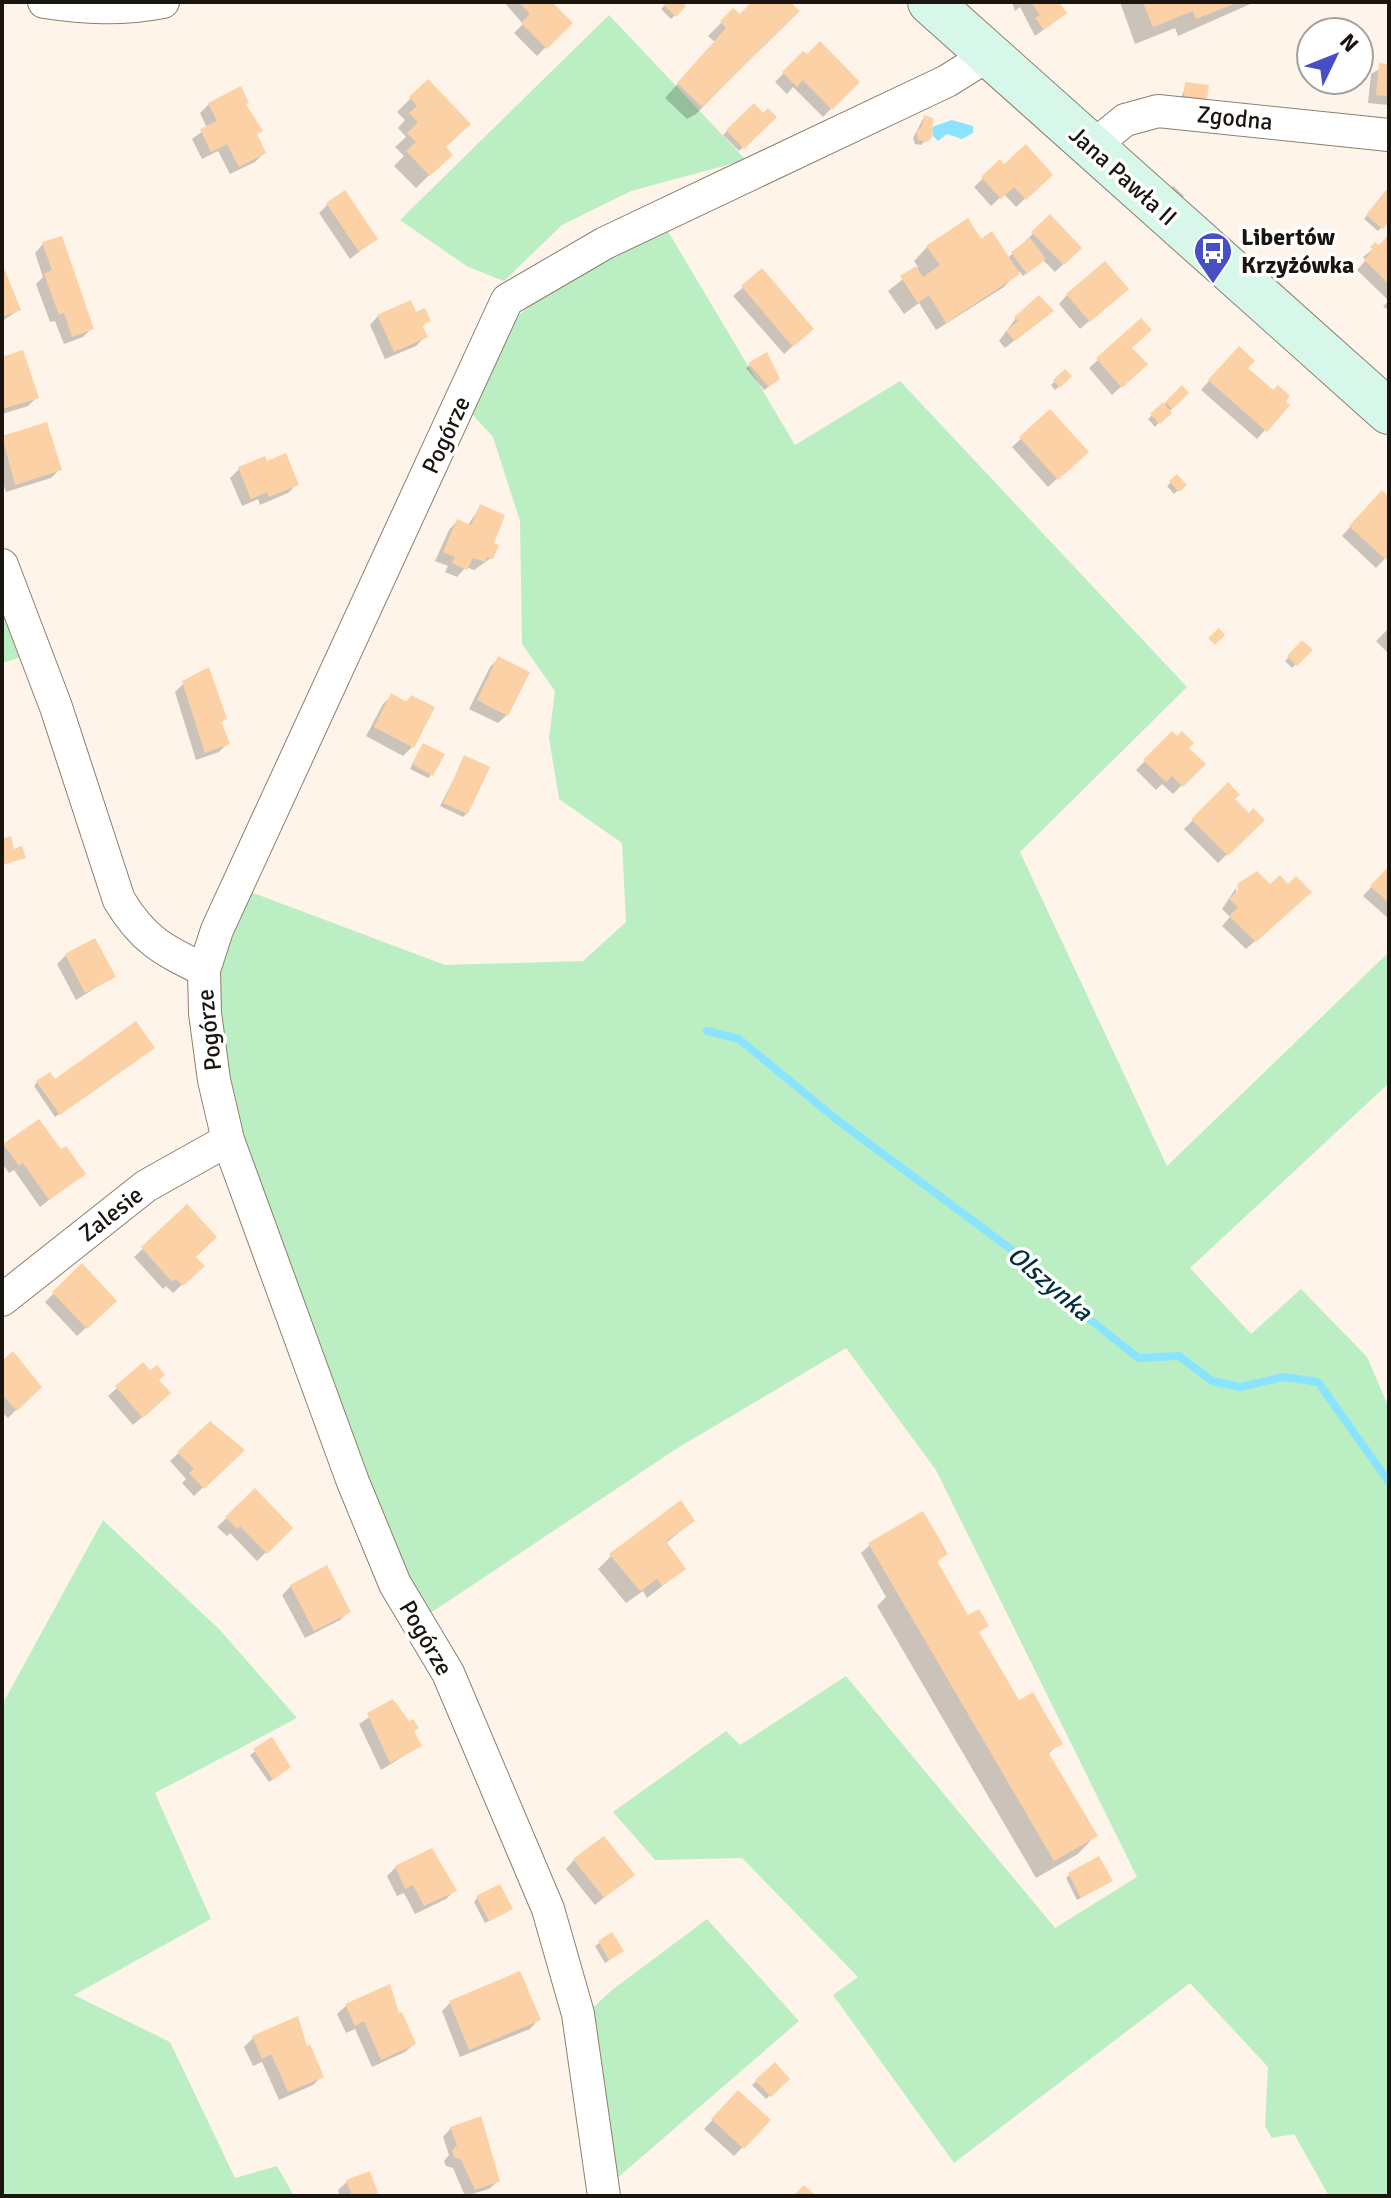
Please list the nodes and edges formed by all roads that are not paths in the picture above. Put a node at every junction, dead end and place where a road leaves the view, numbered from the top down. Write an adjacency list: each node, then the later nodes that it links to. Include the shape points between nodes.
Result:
1 (44, 2): 2 (street, via 92,9)
2 (163, 2)
3 (930, 2): 4 (street, Jana Pawła II)
4 (987, 56): 6 (street, Jana Pawła II); 9 (street, Pogórze, via 947,81 605,243 507,300 217,930)
5 (1389, 135): 6 (street, Zgodna, via 1158,111 1125,120)
6 (1091, 148): 7 (street, Jana Pawła II)
7 (1389, 412)
8 (2, 565): 9 (street, via 56,707 119,900 136,928 157,947)
9 (204, 970): 10 (street, Pogórze, via 214,1080)
10 (228, 1140): 11 (street, Zalesie, via 146,1186); 12 (street, Pogórze, via 395,1584 448,1673 548,1909 578,2014)
11 (2, 1300)
12 (604, 2196)

